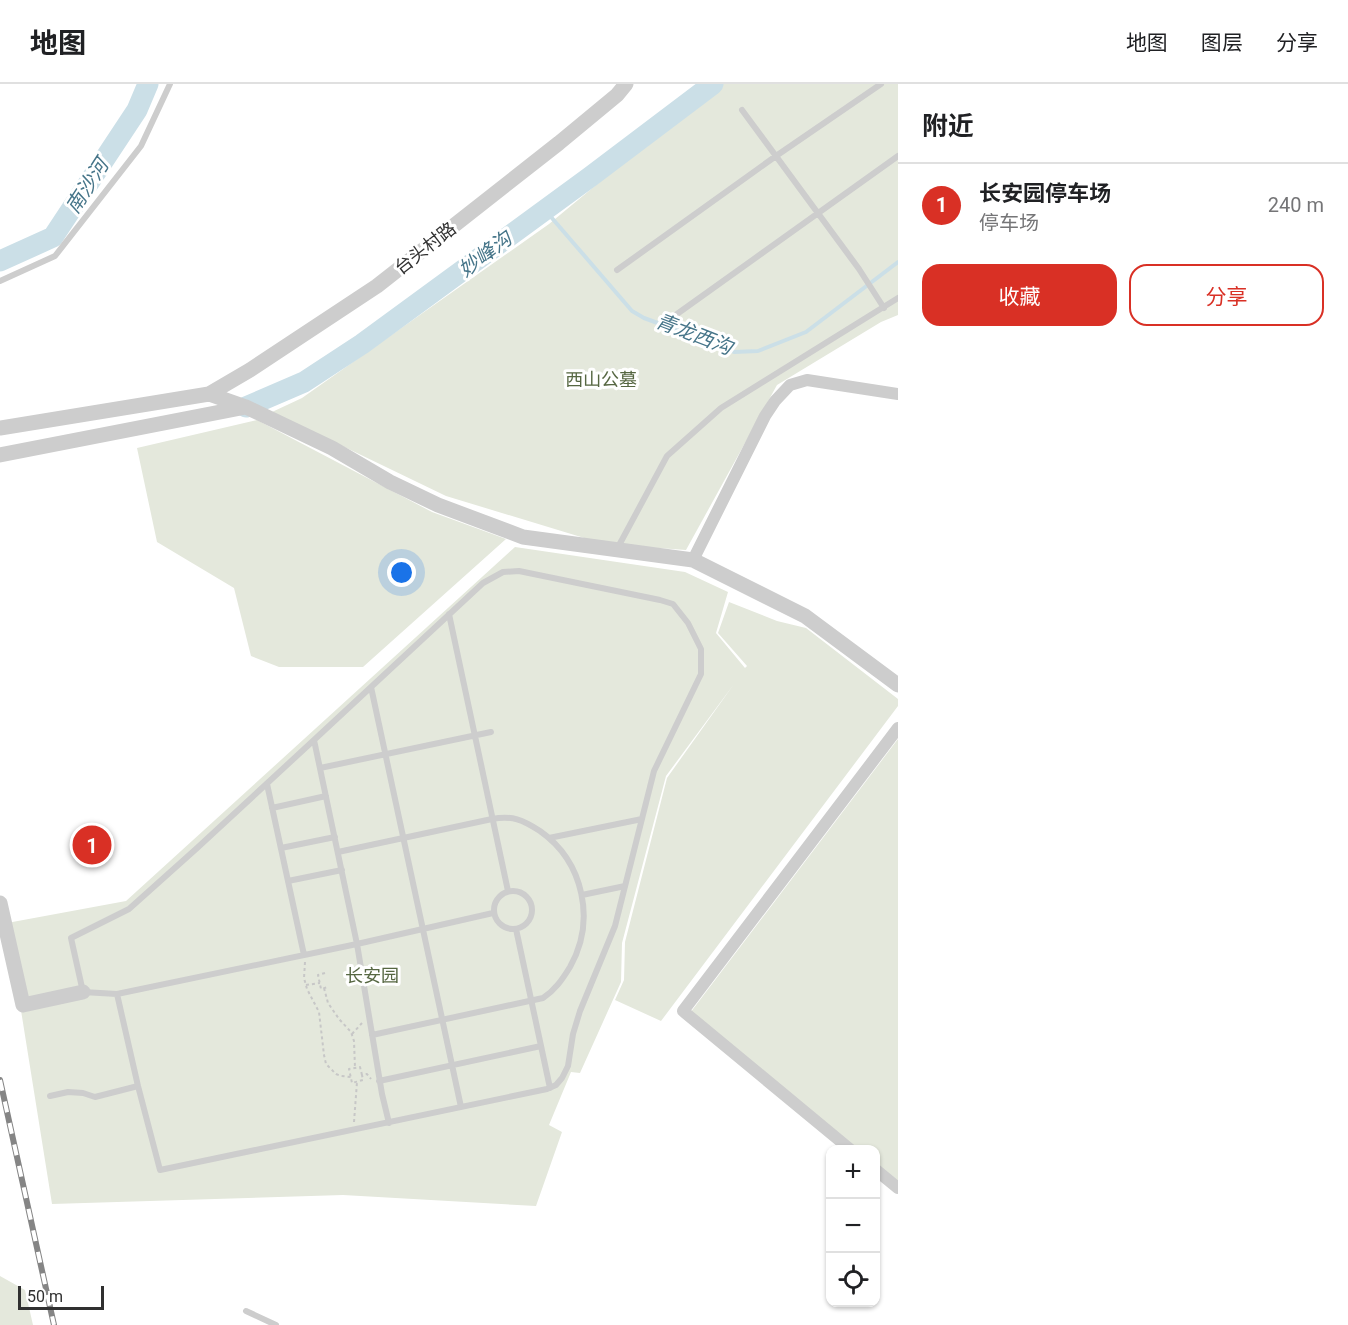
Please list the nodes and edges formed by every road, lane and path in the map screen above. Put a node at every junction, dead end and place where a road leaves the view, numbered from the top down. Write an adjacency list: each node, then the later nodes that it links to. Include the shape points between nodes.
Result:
1 (170, 84): 9 (lane, via 141,146 55,256)
2 (626, 84): 13 (street, 台头村路, via 559,143 377,286)
3 (881, 84): 5 (lane)
4 (742, 110): 5 (lane)
5 (776, 156): 7 (lane); 8 (lane)
6 (898, 156): 7 (lane)
7 (818, 213): 11 (lane); 12 (lane)
8 (617, 270)
9 (0, 281)
10 (898, 298): 11 (lane)
11 (884, 308): 18 (lane, via 721,408 667,456)
12 (677, 314)
13 (209, 394): 15 (street); 16 (street)
14 (898, 394): 19 (street, via 807,380 790,385 765,416)
15 (246, 407): 17 (street); 18 (street, via 438,505 523,537)
16 (0, 428)
17 (0, 455)
18 (616, 550): 19 (street)
19 (693, 561): 21 (street, via 805,616)
20 (449, 614): 22 (lane); 25 (lane); 33 (lane, via 483,583 503,572 519,571 673,603 701,650 701,674 654,771)
21 (898, 685)
22 (371, 687): 26 (lane); 27 (lane)
23 (898, 728): 75 (street, via 683,1011)
24 (491, 732): 25 (lane)
25 (474, 735): 27 (lane); 32 (lane)
26 (314, 740): 28 (lane); 29 (lane)
27 (385, 754): 28 (lane); 35 (lane)
28 (320, 768): 30 (lane)
29 (267, 784): 31 (lane); 55 (lane, via 129,909 71,938)
30 (326, 796): 31 (lane); 34 (lane)
31 (272, 808): 37 (lane)
32 (492, 819): 35 (lane); 36 (lane, via 512,817); 42 (lane)
33 (642, 819): 36 (lane); 41 (lane)
34 (335, 837): 37 (lane); 38 (lane)
35 (403, 838): 38 (lane); 46 (lane)
36 (549, 838): 43 (lane, via 572,867)
37 (281, 848): 40 (lane)
38 (338, 852): 39 (lane)
39 (342, 870): 40 (lane); 48 (lane)
40 (288, 881): 49 (lane)
41 (625, 886): 43 (lane); 70 (lane, via 615,926 580,1011 568,1066)
42 (508, 891): 45 (lane, via 495,901); 47 (lane, via 522,893 532,909 524,926)
43 (582, 895): 57 (lane, via 584,922 576,957 552,992)
44 (0, 903): 55 (street, via 23,1005)
45 (493, 914): 46 (lane); 47 (lane, via 505,928)
46 (423, 929): 48 (lane); 59 (lane)
47 (516, 929): 57 (lane)
48 (357, 944): 49 (lane); 58 (lane)
49 (304, 955): 52 (path); 56 (lane)
50 (325, 973): 51 (path, via 318,975)
51 (320, 982): 52 (path); 54 (path, via 321,989)
52 (306, 985): 66 (path, via 319,1012 326,1064 336,1074)
53 (328, 987): 54 (path)
54 (324, 988): 60 (path, via 328,1003)
55 (83, 992): 56 (lane)
56 (117, 994): 69 (lane)
57 (531, 1000): 59 (lane); 62 (lane)
58 (369, 1017): 60 (path); 61 (lane)
59 (442, 1020): 61 (lane); 63 (lane)
60 (352, 1035): 64 (path)
61 (372, 1035): 67 (lane)
62 (541, 1046): 63 (lane); 70 (lane)
63 (452, 1066): 67 (lane); 72 (lane)
64 (355, 1068): 65 (path, via 360,1067); 66 (path, via 349,1070)
65 (362, 1075): 67 (path); 68 (path, via 363,1080)
66 (351, 1077): 68 (path, via 352,1083)
67 (380, 1081): 73 (lane)
68 (357, 1082): 74 (path)
69 (138, 1086): 71 (lane, via 94,1097 68,1092); 74 (lane, via 160,1170)
70 (550, 1088): 72 (lane)
71 (50, 1096)
72 (461, 1107): 73 (lane)
73 (389, 1123): 74 (lane)
74 (352, 1130)
75 (846, 1145)
76 (880, 1173): 77 (street)
77 (898, 1188)
78 (246, 1311): 79 (lane)
79 (276, 1325)

